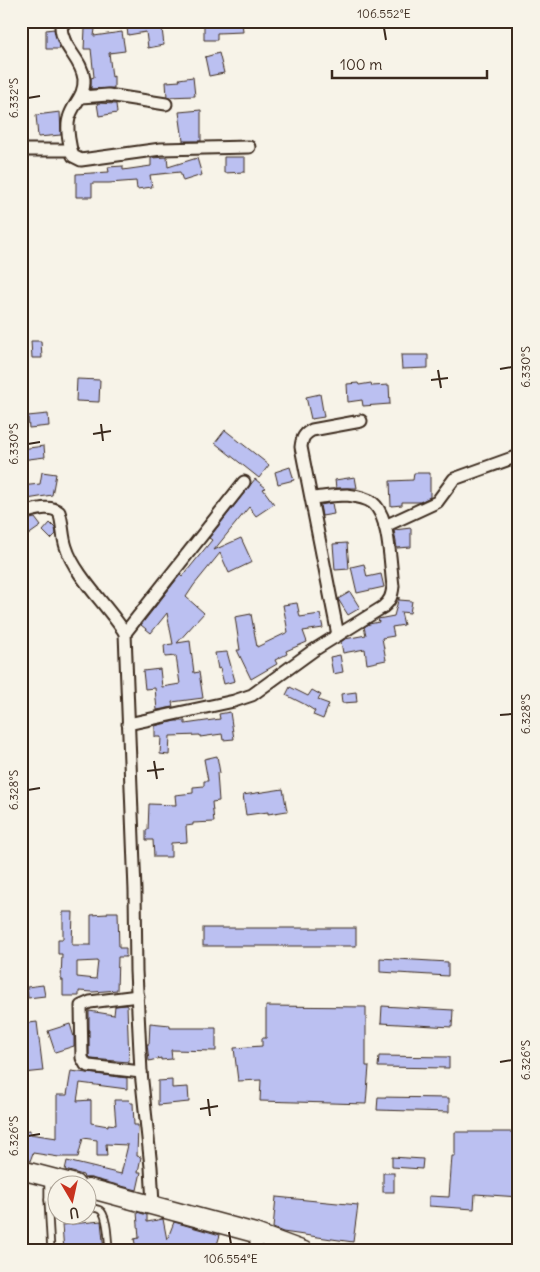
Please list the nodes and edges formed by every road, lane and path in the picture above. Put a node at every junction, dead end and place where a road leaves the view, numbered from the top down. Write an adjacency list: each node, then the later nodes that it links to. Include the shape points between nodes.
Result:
1 (67, 21): 2 (street, via 61,26 61,31 64,42 82,69)
2 (81, 97): 3 (street, via 108,95); 6 (street, via 68,119)
3 (166, 104)
4 (248, 147): 6 (street, via 161,149 81,160)
5 (21, 150): 6 (street)
6 (70, 150)
7 (361, 421): 10 (street, via 312,430 303,437 301,447)
8 (519, 453): 12 (street, via 454,479 437,502)
9 (244, 482): 13 (street)
10 (312, 498): 12 (street, via 346,495 364,499 380,512); 14 (street)
11 (21, 514): 13 (street, via 44,509 59,512 72,560)
12 (385, 526): 14 (street, via 392,596 383,607)
13 (125, 633): 15 (street)
14 (338, 635): 15 (street, via 252,695)
15 (128, 724): 16 (street)
16 (138, 996): 17 (street); 17 (street, via 81,1006 82,1058 89,1066)
17 (141, 1072): 21 (street)
18 (21, 1170): 19 (main road)
19 (48, 1177)
20 (98, 1191): 21 (main road)
21 (152, 1205): 24 (main road)
22 (98, 1209): 27 (lane, via 106,1219)
23 (50, 1224): 26 (lane)
24 (255, 1233): 25 (main road); 28 (street)
25 (279, 1246): 29 (main road)
26 (52, 1251)
27 (109, 1251)
28 (257, 1251)
29 (304, 1251)

